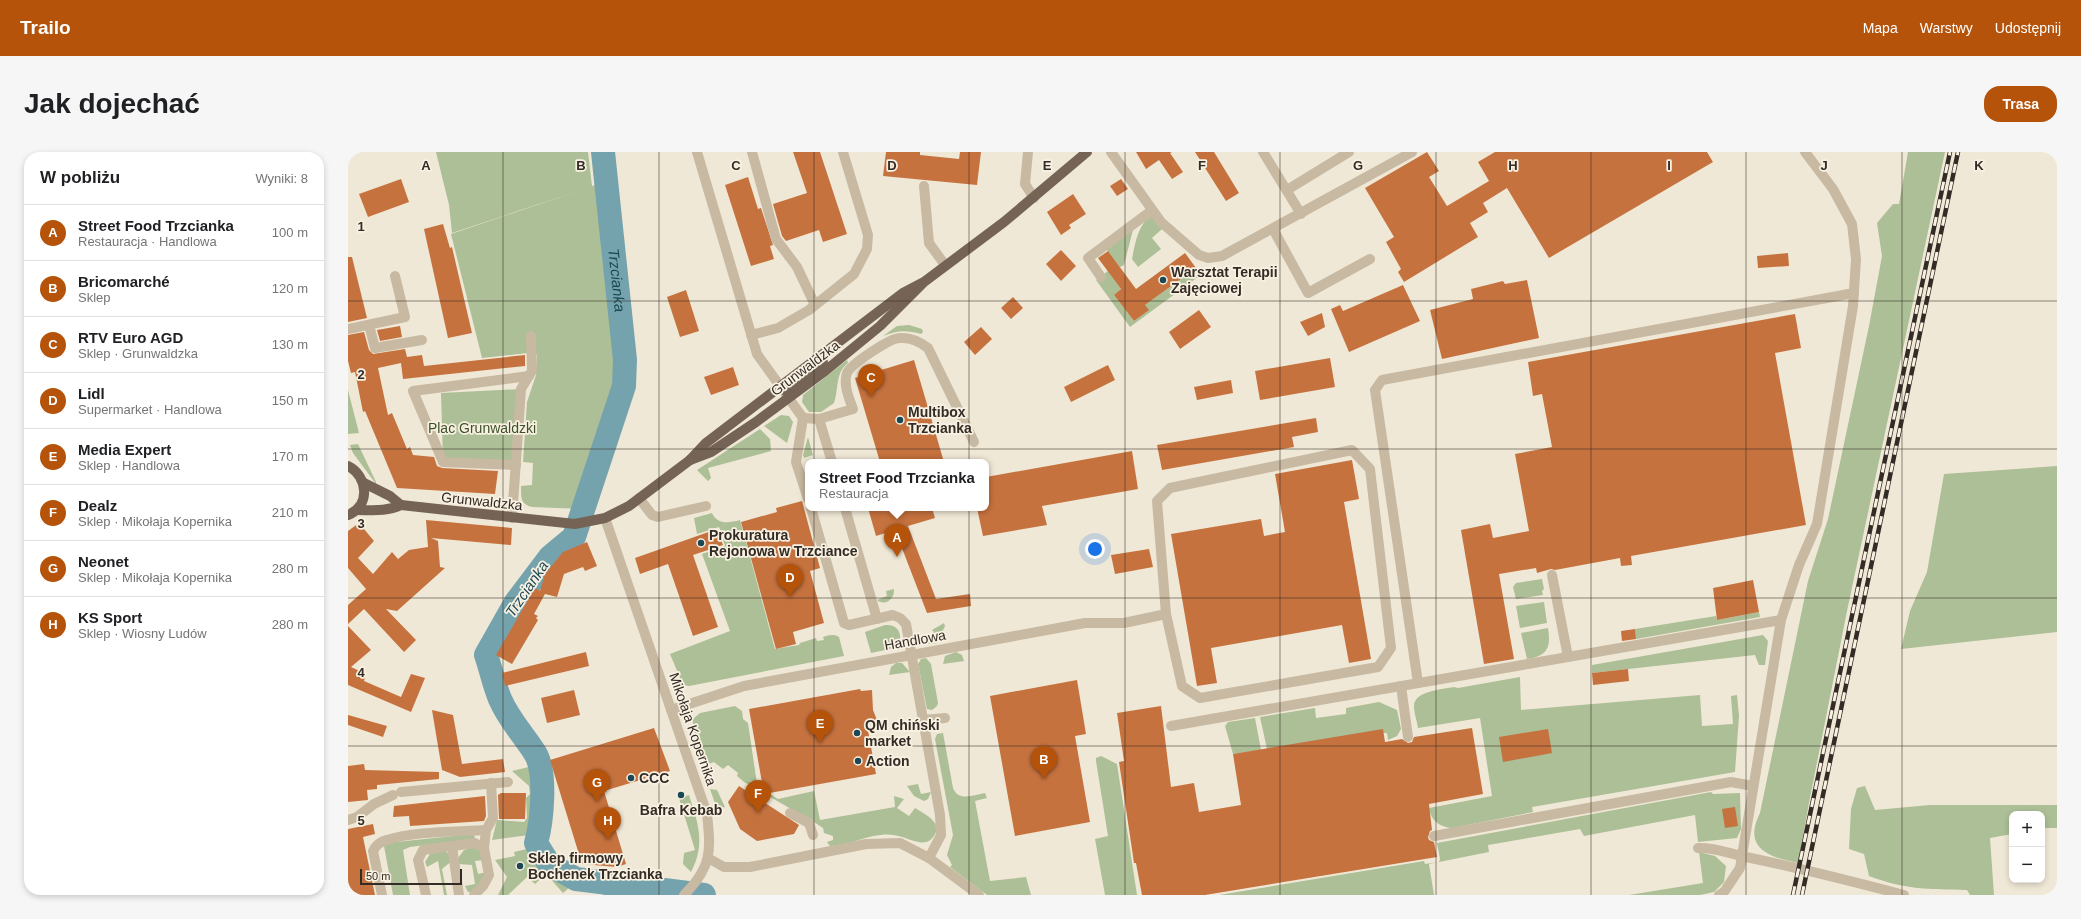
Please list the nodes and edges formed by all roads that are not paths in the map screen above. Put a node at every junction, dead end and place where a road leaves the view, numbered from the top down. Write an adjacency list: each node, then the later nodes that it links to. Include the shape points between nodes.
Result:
1 (697, 152): 26 (street)
2 (752, 152): 23 (street, via 776,239 797,267)
3 (843, 152): 23 (street, via 868,235 867,249 854,274)
4 (1028, 152): 13 (street, via 1025,184)
5 (1087, 152): 13 (main road, Grunwaldzka)
6 (1111, 152): 14 (street)
7 (1263, 152): 12 (street)
8 (1349, 152): 12 (street)
9 (1412, 152): 15 (street)
10 (1805, 152): 22 (street, via 1833,189 1852,224 1856,259)
11 (924, 186): 18 (street, via 929,243)
12 (1287, 190): 15 (street)
13 (1034, 198): 18 (main road, Grunwaldzka)
14 (1151, 211): 16 (street, via 1187,247 1208,258 1222,256); 20 (street, via 1088,258)
15 (1301, 214): 16 (street)
16 (1273, 229): 17 (street, via 1308,293)
17 (1370, 259)
18 (945, 266): 21 (main road, Grunwaldzka)
19 (395, 276): 24 (street, via 405,317)
20 (1100, 277)
21 (924, 282): 30 (main road, Grunwaldzka, via 882,309); 30 (main road, Grunwaldzka, via 880,326)
22 (1854, 293): 52 (street, via 1817,524 1799,564); 55 (street, via 1382,380 1375,390)
23 (814, 305): 26 (street, via 778,328)
24 (369, 325): 25 (street); 28 (street, via 375,348)
25 (348, 329)
26 (751, 335): 30 (street, via 757,354)
27 (531, 336): 29 (street, via 532,371)
28 (422, 340)
29 (529, 376): 37 (street, via 521,389); 37 (street, via 413,391 443,462)
30 (785, 391): 31 (street); 36 (main road, Grunwaldzka, via 706,443); 36 (main road, Grunwaldzka, via 711,452)
31 (803, 418): 32 (street); 40 (street, via 796,462)
32 (819, 419): 33 (street, via 853,409 846,381 848,371 888,341 910,338 928,348); 35 (street)
33 (974, 442)
34 (348, 457): 38 (main road)
35 (831, 459)
36 (690, 460): 41 (main road, Grunwaldzka)
37 (516, 465): 47 (street)
38 (351, 468): 39 (main road)
39 (364, 483): 42 (main road, Grunwaldzka, via 390,496); 46 (main road, via 364,497)
40 (805, 490)
41 (639, 498): 43 (street, via 652,515 658,517); 48 (main road, Grunwaldzka)
42 (401, 505): 46 (main road, Grunwaldzka, via 380,511); 47 (main road, Grunwaldzka)
43 (706, 506)
44 (811, 511): 51 (street, via 844,623 849,625)
45 (846, 511): 51 (street)
46 (352, 512)
47 (512, 518): 48 (main road, Grunwaldzka, via 560,523 590,522)
48 (605, 518): 57 (street, Mikołaja Kopernika)
49 (1552, 575): 54 (street)
50 (1166, 614): 50 (street, via 1182,686 1200,698 1378,667 1391,648 1370,469 1352,450 1170,488 1157,501); 53 (street, Handlowa, via 1124,623 1085,623)
51 (877, 619): 53 (street, via 893,615 906,624)
52 (1781, 620): 54 (street); 64 (street)
53 (911, 655): 57 (street, Handlowa, via 744,686); 59 (street)
54 (1568, 657): 55 (street)
55 (1418, 683): 56 (street)
56 (1400, 686): 60 (street); 61 (street)
57 (671, 710): 75 (street, Mikołaja Kopernika, via 708,814)
58 (945, 718): 59 (street)
59 (923, 720): 76 (street, via 940,815 941,835)
60 (1171, 726)
61 (1408, 737)
62 (508, 782): 63 (street)
63 (491, 784): 66 (street, via 397,794); 67 (street, via 493,818)
64 (1753, 786): 69 (street, via 1731,782); 74 (street)
65 (790, 813): 68 (street, via 809,823)
66 (348, 820)
67 (486, 833): 70 (street); 72 (street); 77 (street, via 408,836 385,840 373,852)
68 (813, 835)
69 (1434, 836)
70 (475, 843): 71 (street); 72 (street)
71 (452, 846): 78 (street, via 423,850 418,860); 79 (street)
72 (484, 848): 80 (street, via 489,875)
73 (1698, 848): 74 (street, via 1709,847)
74 (1742, 856): 83 (street, via 1740,868 1724,892); 84 (street, via 1808,869)
75 (708, 858): 76 (street, via 724,867 750,867 866,844 900,843); 81 (street, Mikołaja Kopernika, via 699,881)
76 (929, 858): 82 (street)
77 (382, 895)
78 (426, 895)
79 (459, 895)
80 (474, 895)
81 (684, 895)
82 (979, 895)
83 (1719, 895)
84 (1904, 895)

